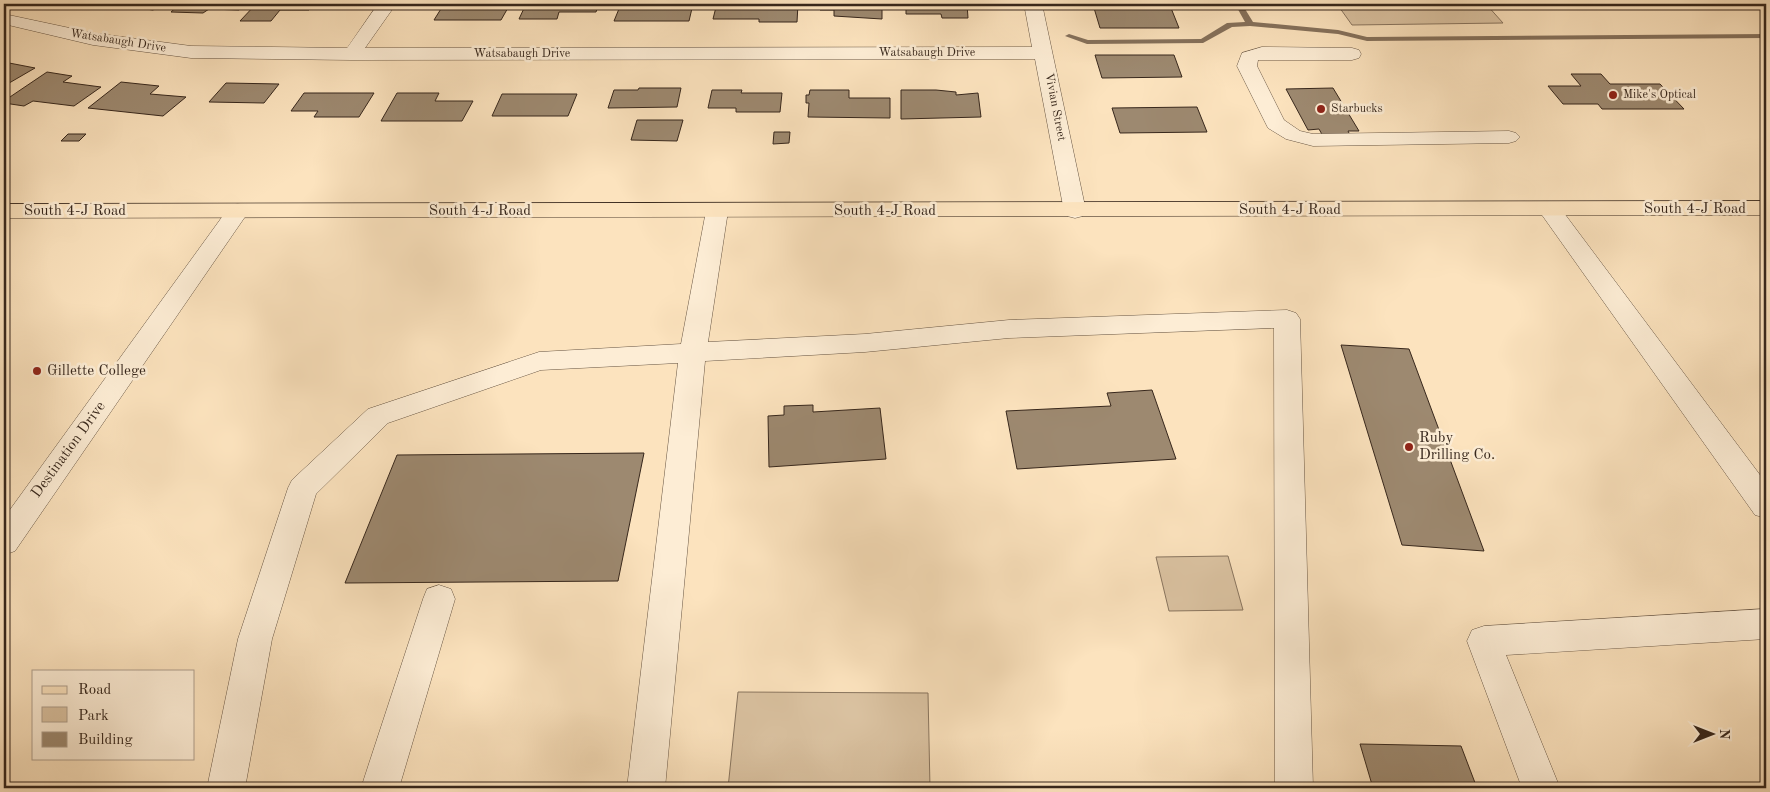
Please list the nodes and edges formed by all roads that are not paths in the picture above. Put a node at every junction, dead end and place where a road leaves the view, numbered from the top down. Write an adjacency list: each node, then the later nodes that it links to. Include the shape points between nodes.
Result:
1 (386, 4): 5 (street)
2 (1033, 4): 4 (street, Vivian Street)
3 (4, 20): 5 (street, Watsabaugh Drive, via 93,40 191,52)
4 (1044, 53): 5 (street, Watsabaugh Drive); 12 (street, Vivian Street)
5 (352, 54)
6 (1352, 54): 7 (street, via 1262,53 1249,57 1247,66 1275,124 1293,135 1313,140)
7 (1509, 137)
8 (1766, 208): 11 (main road, South 4-J Road)
9 (4, 210): 10 (main road, South 4-J Road)
10 (238, 210): 13 (main road, South 4-J Road); 16 (street, Destination Drive)
11 (1550, 210): 12 (main road, South 4-J Road); 15 (street)
12 (1075, 211): 13 (main road, South 4-J Road)
13 (717, 212): 14 (street)
14 (693, 351): 19 (street, via 539,361 378,416 303,488 255,639); 21 (street); 22 (street, via 865,343 1009,329 1287,319)
15 (1766, 506)
16 (4, 542)
17 (439, 599): 20 (street)
18 (1766, 624): 23 (street, via 1484,641)
19 (226, 788)
20 (380, 788)
21 (646, 788)
22 (1294, 788)
23 (1541, 788)

